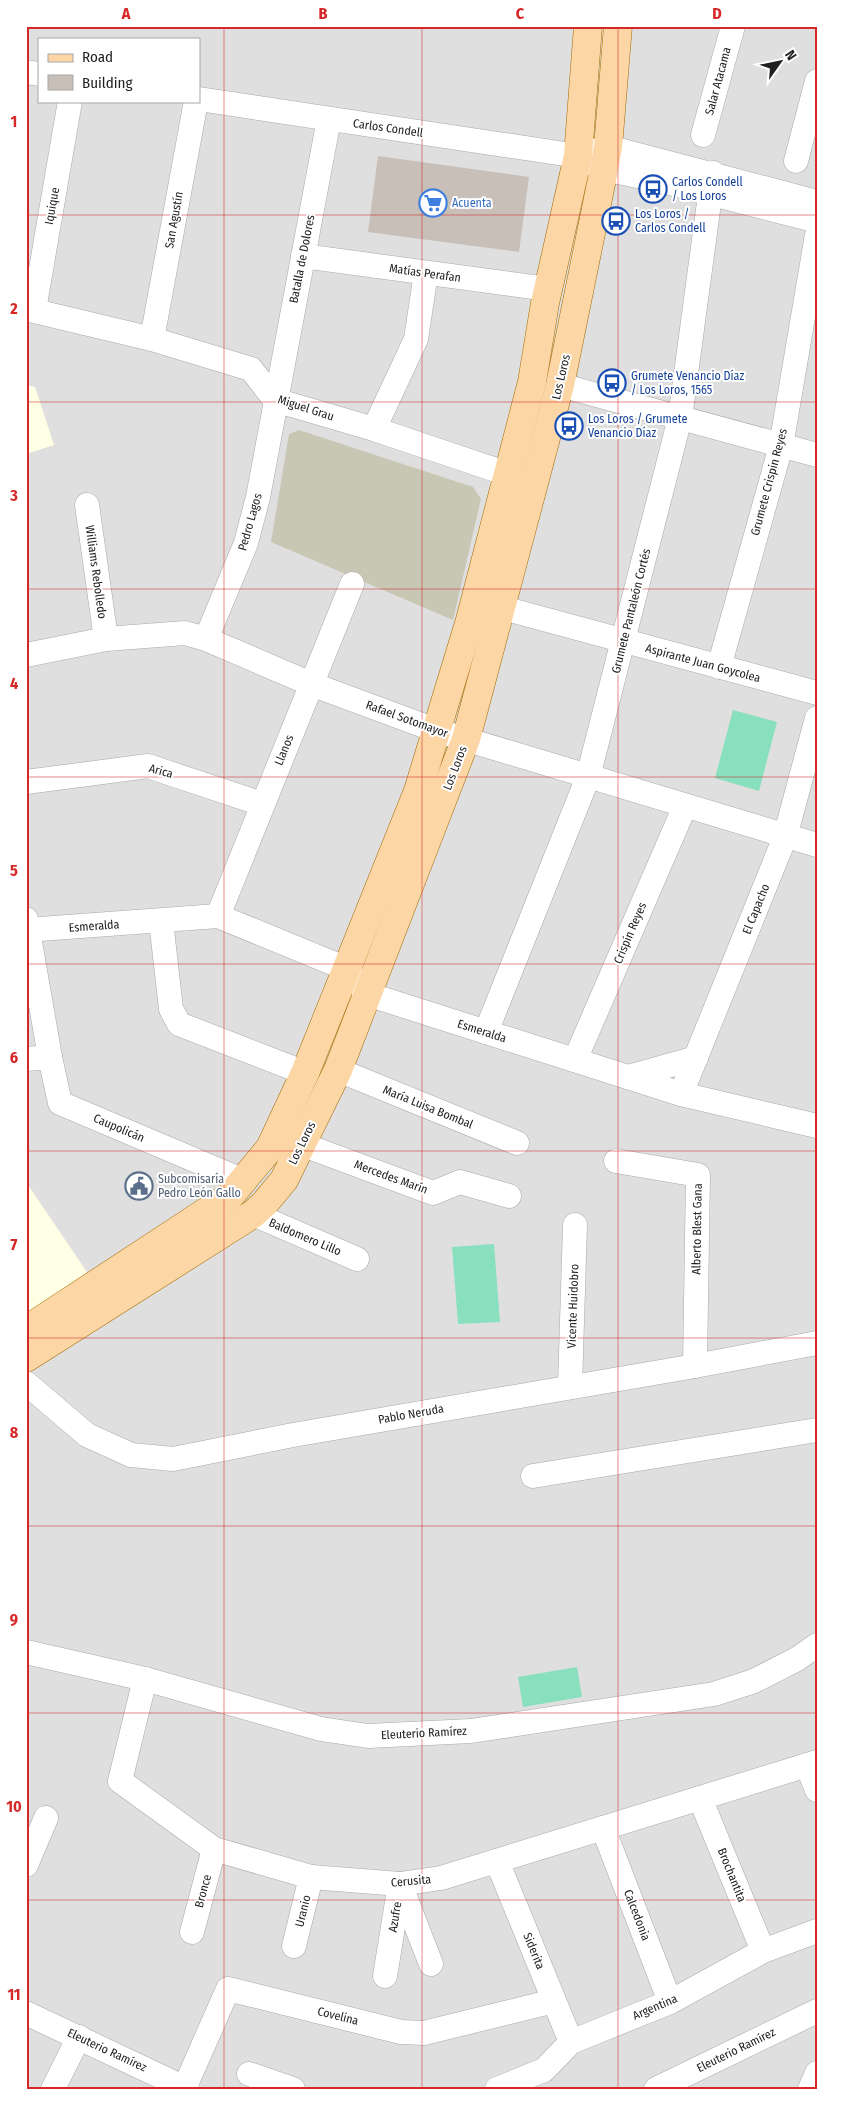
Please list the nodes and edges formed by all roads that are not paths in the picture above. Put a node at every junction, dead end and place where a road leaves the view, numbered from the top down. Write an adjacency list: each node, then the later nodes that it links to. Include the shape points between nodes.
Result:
1 (588, 26): 10 (main road)
2 (618, 26): 11 (main road, Los Loros)
3 (732, 26): 9 (street, Salar Atacama)
4 (817, 81): 12 (street)
5 (200, 98): 8 (street, Carlos Condell)
6 (70, 102): 20 (street, Iquique)
7 (196, 102): 21 (street, San Agustín)
8 (329, 119): 10 (street, Carlos Condell); 17 (street, Batalla de Dolores)
9 (703, 135)
10 (578, 156): 11 (street, Carlos Condell); 19 (main road)
11 (606, 158): 13 (street, Carlos Condell); 22 (main road, Los Loros)
12 (796, 161)
13 (712, 183): 14 (street, Carlos Condell); 15 (street, Carlos Condell); 24 (street, Grumete Pantaleón Cortés)
14 (817, 202)
15 (817, 221)
16 (817, 235): 26 (street, Grumete Crispin Reyes)
17 (303, 256): 18 (street, Matías Perafan); 23 (street, Batalla de Dolores)
18 (426, 273): 19 (street, Matías Perafan); 25 (street, via 416,339)
19 (548, 289): 28 (main road, via 532,382)
20 (30, 310): 21 (street, Miguel Grau)
21 (152, 339): 23 (street, Miguel Grau, via 252,369)
22 (560, 385): 24 (street); 31 (main road, Los Loros)
23 (275, 400): 25 (street, Miguel Grau); 33 (street, Pedro Lagos, via 258,497 246,543)
24 (680, 418): 26 (street); 34 (street, Grumete Pantaleón Cortés)
25 (374, 429): 28 (street, Miguel Grau)
26 (781, 446): 27 (street); 36 (street, Grumete Crispin Reyes)
27 (817, 455)
28 (508, 474): 40 (main road)
29 (87, 505): 32 (street, Williams Rebolledo)
30 (352, 584): 37 (street, Llanos)
31 (502, 608): 34 (street, Aspirante Juan Goycolea); 41 (main road, Los Loros)
32 (106, 639): 33 (street, Rafael Sotomayor, via 185,633); 35 (street, Rafael Sotomayor)
33 (206, 639): 37 (street, Rafael Sotomayor)
34 (624, 641): 36 (street, Aspirante Juan Goycolea); 42 (street, Grumete Pantaleón Cortés)
35 (26, 656)
36 (719, 667): 38 (street, Aspirante Juan Goycolea)
37 (310, 684): 40 (street, Rafael Sotomayor); 44 (street, Llanos)
38 (817, 693)
39 (817, 718): 46 (street, El Capacho)
40 (438, 731): 41 (street, Rafael Sotomayor); 51 (main road, via 418,791)
41 (466, 740): 42 (street, Rafael Sotomayor); 52 (main road, Los Loros)
42 (588, 777): 45 (street, Rafael Sotomayor); 53 (street, Grumete Pantaleón Cortés)
43 (26, 782): 44 (street, Arica, via 148,766)
44 (262, 804): 48 (street, Llanos)
45 (685, 806): 46 (street, Rafael Sotomayor); 57 (street, Crispín Reyes)
46 (785, 837): 47 (street, Rafael Sotomayor); 55 (street, El Capacho)
47 (817, 845)
48 (218, 916): 49 (street, Esmeralda); 51 (street, Esmeralda)
49 (161, 921): 50 (street, Esmeralda); 59 (street, via 171,1009 179,1024)
50 (27, 927): 54 (street)
51 (347, 969): 52 (street, Esmeralda); 59 (main road)
52 (368, 994): 53 (street, Esmeralda); 58 (main road, Los Loros)
53 (486, 1032): 57 (street, Esmeralda)
54 (50, 1057): 56 (street); 66 (street, Caupolicán, via 60,1104)
55 (696, 1058): 60 (street); 61 (street, El Capacho)
56 (26, 1059)
57 (575, 1060): 60 (street, Esmeralda)
58 (338, 1070): 63 (street, María Luisa Bombal); 64 (main road, Los Loros)
59 (305, 1073): 66 (main road, via 270,1148)
60 (628, 1077): 61 (street, Esmeralda)
61 (681, 1094): 62 (street, Esmeralda)
62 (817, 1126)
63 (517, 1143)
64 (301, 1144): 67 (street, Mercedes Marín, via 433,1193 460,1182); 68 (main road, Los Loros, via 284,1180)
65 (616, 1161): 74 (street, Alberto Blest Gana, via 698,1175)
66 (244, 1181): 71 (main road, via 230,1196)
67 (510, 1196)
68 (253, 1214): 70 (street, Baldomero Lillo); 73 (main road, Los Loros)
69 (576, 1225): 76 (street, Vicente Huidobro)
70 (357, 1259)
71 (26, 1330)
72 (817, 1343): 74 (street, Pablo Neruda)
73 (26, 1358)
74 (695, 1366): 76 (street, Pablo Neruda)
75 (26, 1383): 76 (street, Pablo Neruda, via 87,1435 131,1455 173,1459)
76 (570, 1386)
77 (817, 1430): 78 (street)
78 (533, 1476)
79 (817, 1645): 81 (street, Eleuterio Ramírez, via 754,1681 714,1694 471,1731 368,1736 321,1729)
80 (26, 1652): 81 (street, Eleuterio Ramírez)
81 (145, 1679): 87 (street, Cerusita, via 120,1782)
82 (812, 1764): 83 (street); 84 (street, Cerusita)
83 (817, 1790)
84 (700, 1798): 86 (street, Cerusita); 95 (street, Brochantita)
85 (46, 1818): 89 (street)
86 (603, 1828): 88 (street, Cerusita); 99 (street, Calcedonia)
87 (214, 1849): 90 (street, Cerusita); 93 (street, Bronce)
88 (497, 1861): 91 (street, Cerusita, via 441,1878); 98 (street, Siderita)
89 (26, 1865)
90 (312, 1876): 91 (street, Cerusita); 94 (street, Uranio)
91 (400, 1884): 96 (street, Azufre); 97 (street, Azufre)
92 (817, 1931): 95 (street, Argentina)
93 (192, 1932)
94 (294, 1946)
95 (763, 1951): 99 (street, Argentina)
96 (431, 1964)
97 (385, 1976)
98 (554, 2001): 103 (street, Siderita); 107 (street, Covelina, via 424,2032 400,2032 228,1989)
99 (670, 2002): 103 (street, Argentina)
100 (817, 2011): 106 (street, Eleuterio Ramírez)
101 (26, 2012): 102 (street, Eleuterio Ramírez)
102 (79, 2037): 107 (street, Eleuterio Ramírez); 108 (street)
103 (571, 2042): 110 (street, Argentina, via 544,2070)
104 (817, 2073): 112 (street)
105 (249, 2074): 109 (street)
106 (688, 2080): 111 (street, Eleuterio Ramírez)
107 (185, 2088)
108 (53, 2089)
109 (293, 2089)
110 (498, 2089)
111 (656, 2089)
112 (810, 2089)

